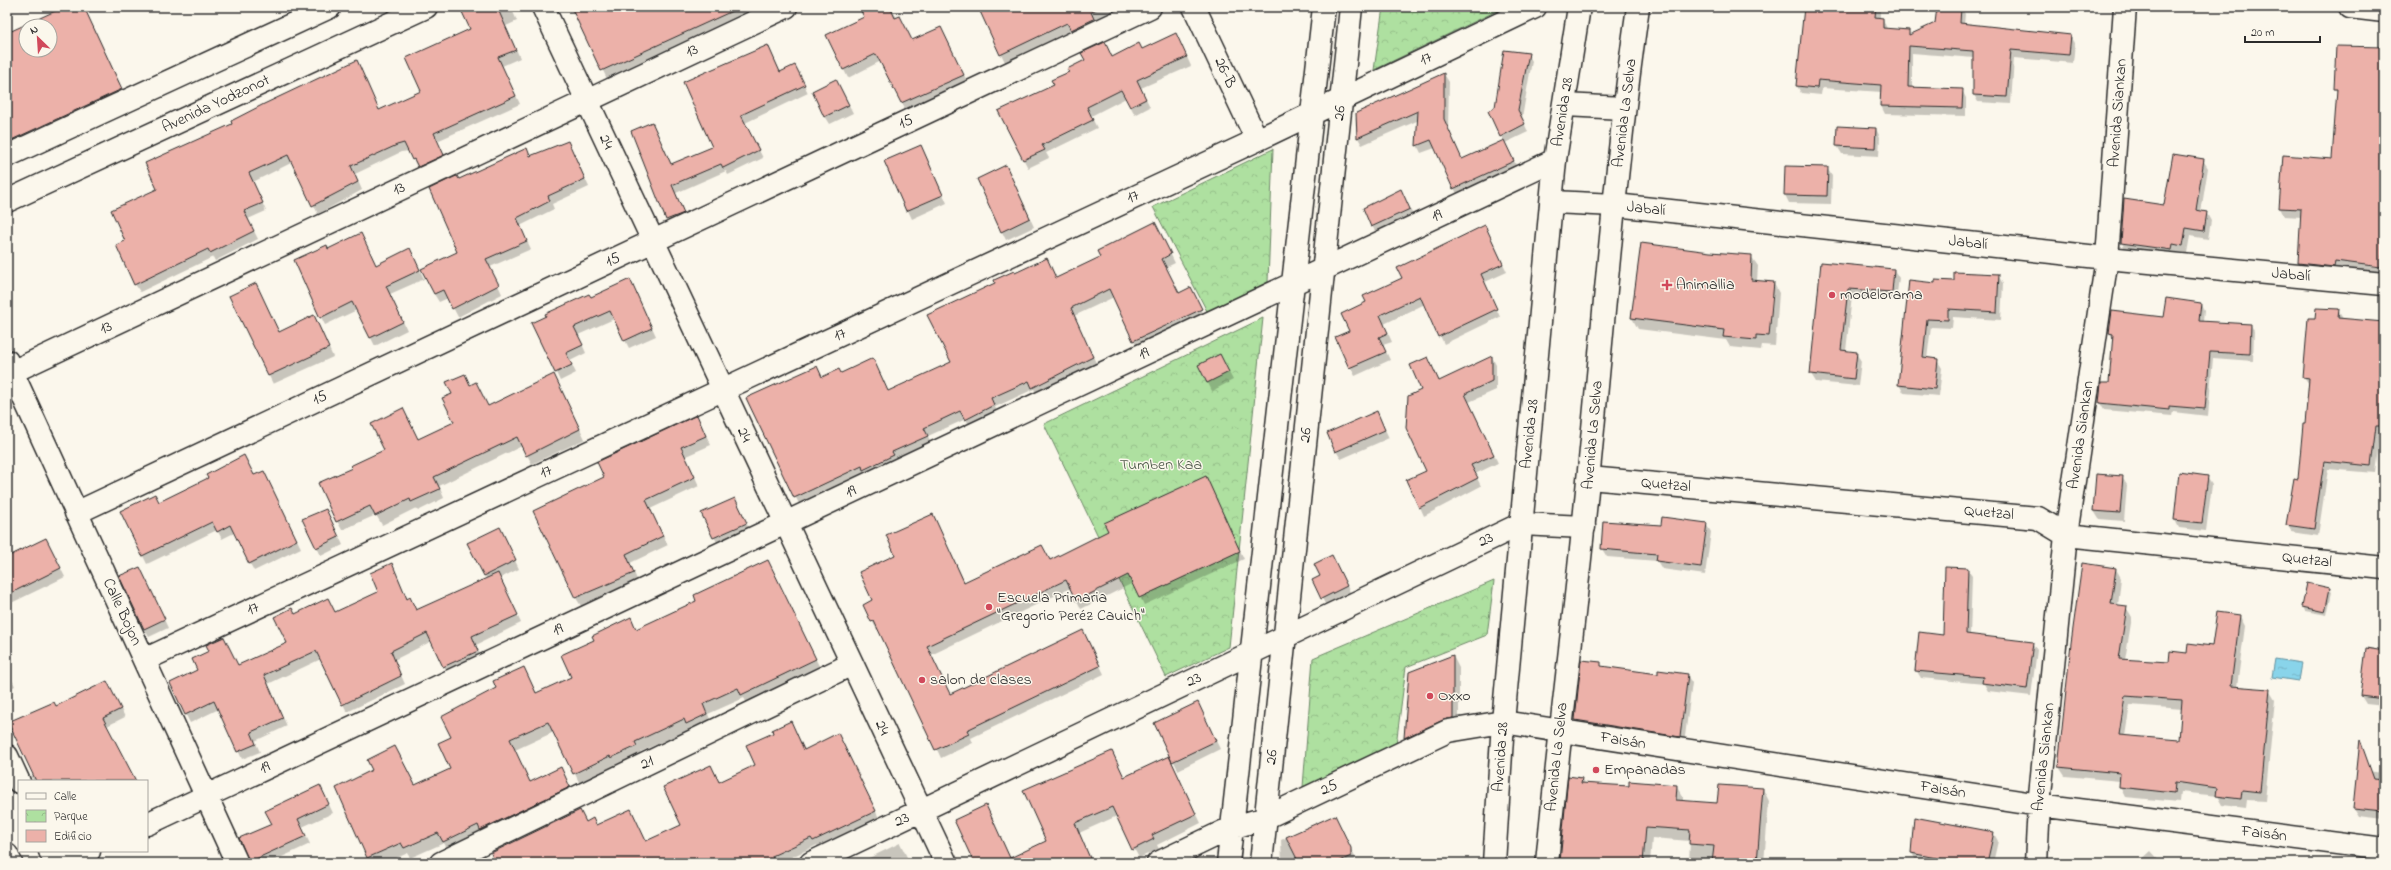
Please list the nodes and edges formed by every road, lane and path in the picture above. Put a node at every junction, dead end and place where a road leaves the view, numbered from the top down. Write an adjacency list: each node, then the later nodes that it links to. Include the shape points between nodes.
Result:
1 (330, 7): 21 (street)
2 (426, 7): 23 (street, Avenida Yodzonot)
3 (543, 7): 16 (street, 24)
4 (786, 7): 16 (street, 13)
5 (1150, 7): 26 (street, 15)
6 (1194, 7): 20 (street, 26-B)
7 (1324, 7): 19 (street)
8 (1351, 7): 15 (street, 26)
9 (1534, 7): 15 (street, 17)
10 (1579, 7): 17 (street, Avenida 28)
11 (1638, 7): 18 (street, Avenida La Selva)
12 (2125, 7): 27 (street, Avenida Siankan)
13 (2350, 7): 14 (street)
14 (2384, 11)
15 (1341, 99): 19 (street, 17); 28 (street, 26)
16 (587, 101): 26 (street, 24); 31 (street, 13)
17 (1566, 105): 18 (street); 22 (street, Avenida 28)
18 (1623, 108): 25 (street, Avenida La Selva)
19 (1313, 112): 20 (street, 17); 29 (street)
20 (1257, 140): 32 (street, 17)
21 (7, 156)
22 (1555, 160): 24 (street, Avenida 28); 28 (street, 19)
23 (7, 201)
24 (1553, 202): 25 (street, Jabalí); 36 (street, Avenida 28)
25 (1615, 206): 27 (street, Jabalí); 33 (street, Avenida La Selva)
26 (653, 241): 32 (street, 24); 34 (street, 15)
27 (2107, 258): 30 (street, Jabalí); 38 (street, Avenida Siankan)
28 (1323, 270): 29 (street, 19); 40 (street, 26)
29 (1295, 283): 35 (street, 19); 41 (street)
30 (2384, 284)
31 (9, 366): 34 (street, Calle Bojon)
32 (723, 390): 35 (street, 24); 42 (street, 17)
33 (1589, 478): 37 (street, Avenida La Selva); 38 (street, Quetzal, via 2038,518)
34 (76, 513): 42 (street, Calle Bojon)
35 (785, 523): 43 (street, 24); 48 (street, 19)
36 (1520, 524): 37 (street, 23); 40 (street, 23); 44 (street, Avenida 28)
37 (1584, 527): 45 (street, Avenida La Selva)
38 (2066, 535): 39 (street, Quetzal); 49 (street, Avenida Siankan)
39 (2384, 568)
40 (1284, 638): 41 (street, 23); 51 (street, 26)
41 (1252, 653): 50 (street, 23); 53 (street)
42 (144, 660): 48 (street, Calle Bojon)
43 (852, 664): 50 (street, 24); 62 (street, 21)
44 (1503, 722): 45 (street, Faisán); 51 (street, 25, via 1448,731); 68 (street, Avenida 28)
45 (1559, 731): 49 (street, Faisán); 69 (street, Avenida La Selva)
46 (7, 756): 47 (street)
47 (18, 780)
48 (206, 796): 52 (street, 19); 61 (street, Calle Bojon)
49 (2039, 805): 54 (street, Faisán); 70 (street, Avenida Siankan)
50 (921, 810): 63 (street, 23); 64 (street, 24)
51 (1265, 818): 53 (street, 25); 67 (street, 26)
52 (148, 824)
53 (1232, 828): 65 (street, 25); 66 (street)
54 (2384, 849)
55 (50, 852): 59 (street)
56 (87, 852): 60 (street)
57 (7, 854): 58 (street)
58 (11, 863)
59 (56, 863)
60 (64, 863)
61 (237, 863)
62 (441, 863)
63 (811, 863)
64 (946, 863)
65 (1158, 863)
66 (1228, 863)
67 (1261, 863)
68 (1494, 863)
69 (1547, 863)
70 (2036, 863)

